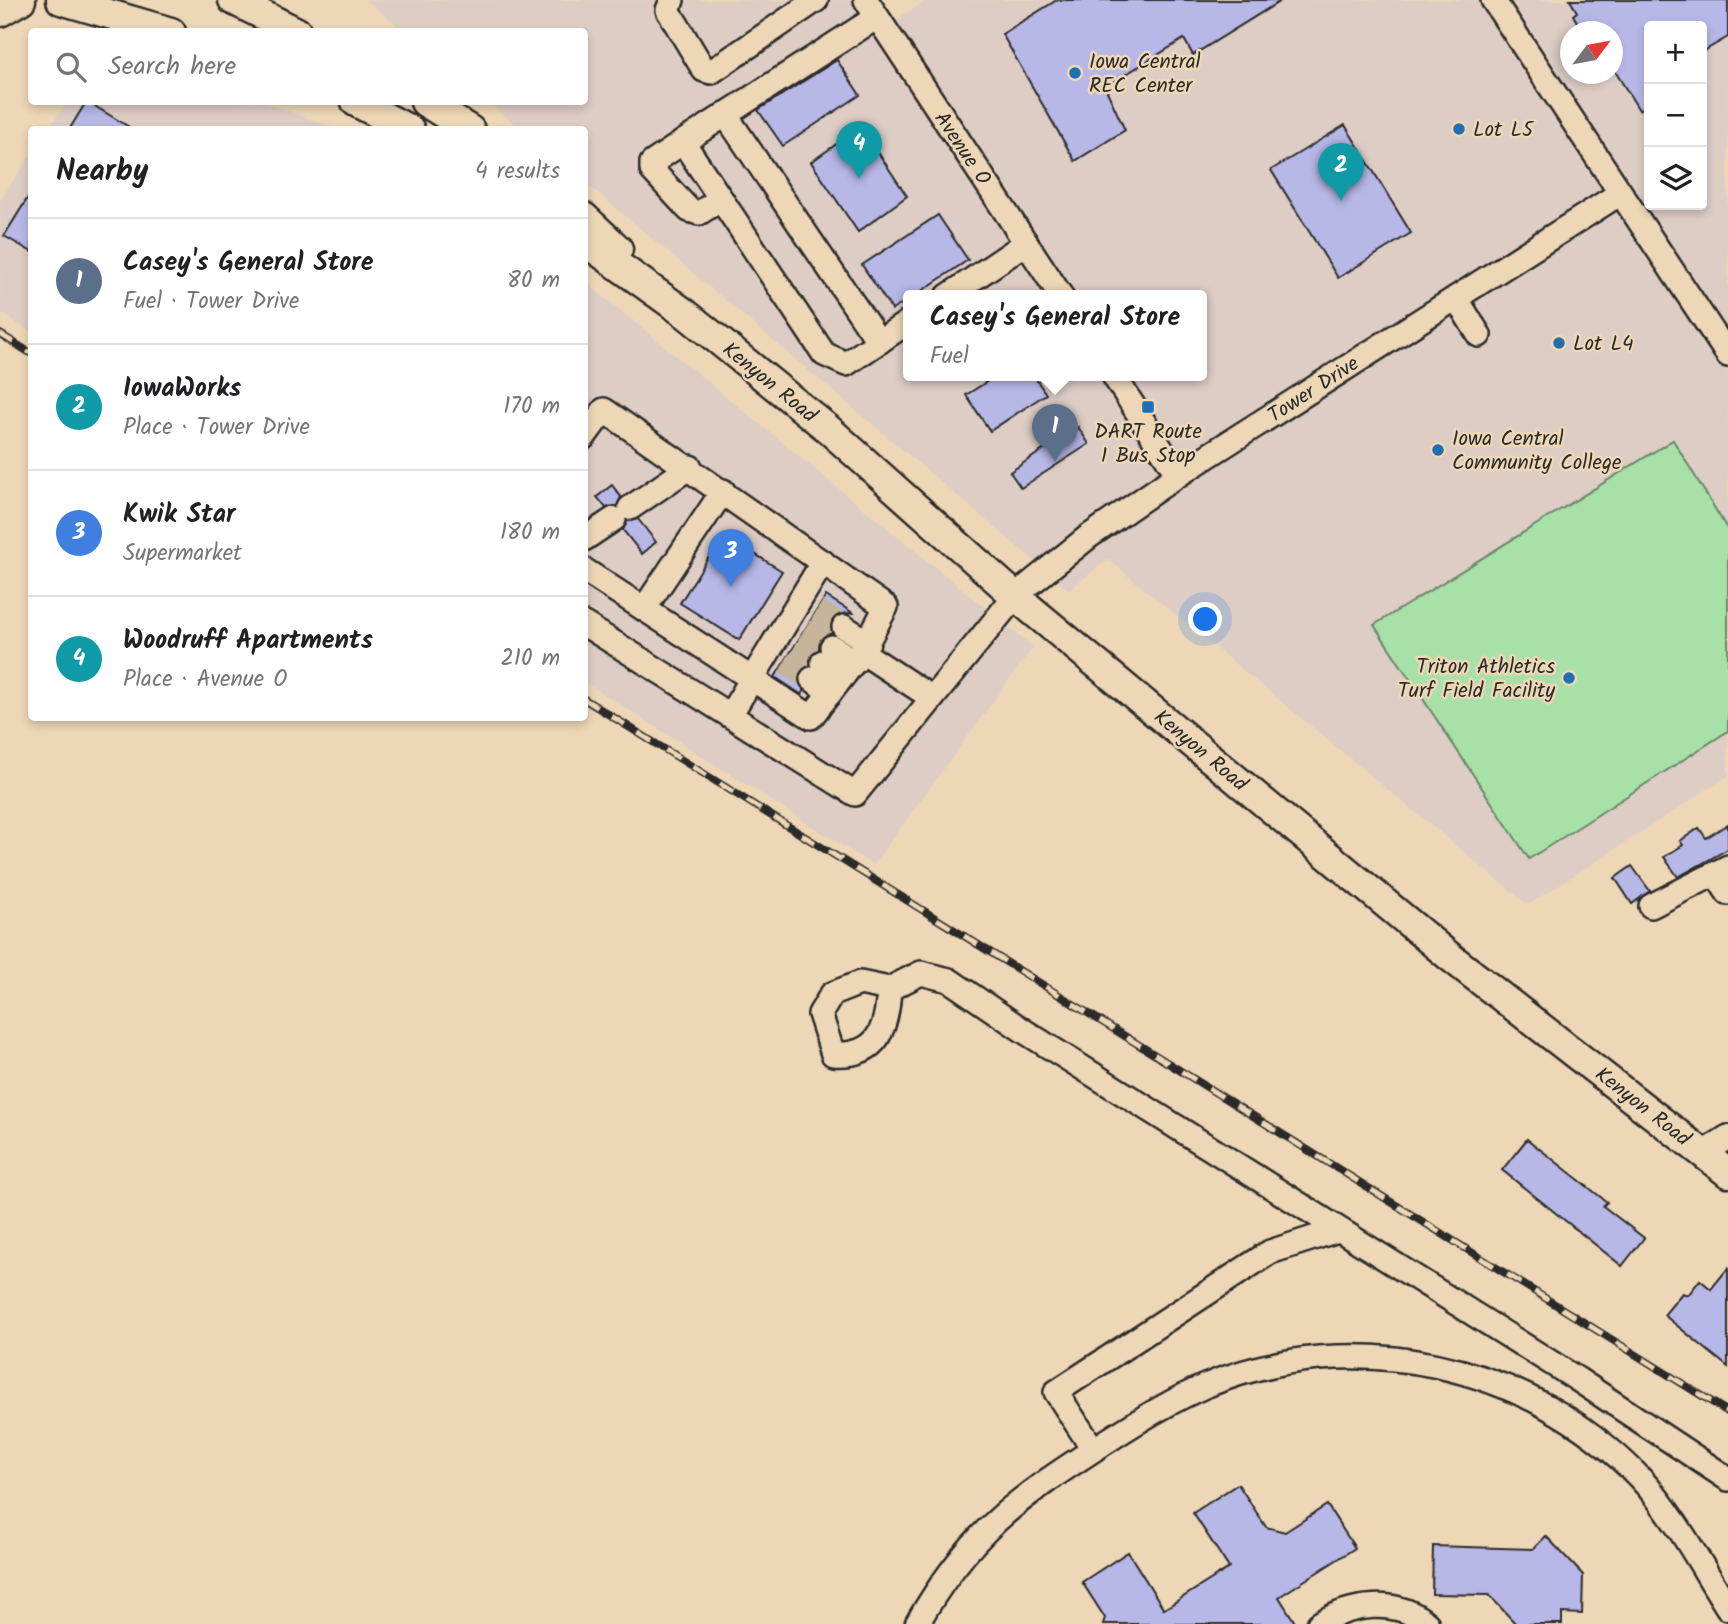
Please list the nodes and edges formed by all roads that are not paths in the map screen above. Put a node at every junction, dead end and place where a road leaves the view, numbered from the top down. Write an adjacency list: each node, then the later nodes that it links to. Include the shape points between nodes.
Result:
1 (21, 0): 8 (main road)
2 (61, 0): 9 (main road)
3 (233, 0): 10 (main road)
4 (672, 0): 5 (street, via 668,10 704,70 711,72)
5 (816, 0)
6 (1493, 0): 17 (street)
7 (871, 8): 13 (street); 20 (street, Avenue O)
8 (0, 12)
9 (158, 28)
10 (289, 28)
11 (362, 105): 14 (main road)
12 (430, 105): 15 (main road)
13 (725, 114): 16 (street); 28 (street)
14 (402, 126)
15 (464, 126)
16 (683, 142): 18 (street); 18 (street, via 652,163 652,170 689,210 699,213)
17 (1619, 194): 24 (street, Tower Drive); 29 (street)
18 (721, 199): 28 (street, via 824,354 846,364)
19 (588, 222): 25 (main road, Kenyon Road)
20 (1026, 243): 22 (street); 23 (street, Avenue O)
21 (588, 244): 25 (main road, Kenyon Road)
22 (957, 290)
23 (1057, 290)
24 (1456, 298): 27 (street); 33 (street, Tower Drive)
25 (685, 314): 38 (main road, Kenyon Road, via 827,428)
26 (903, 325): 28 (street)
27 (1479, 335)
28 (878, 342)
29 (1728, 355)
30 (1117, 381): 33 (street)
31 (588, 432): 32 (street, via 604,410)
32 (690, 467): 34 (street); 35 (street)
33 (1178, 475): 38 (street, Tower Drive, via 1088,537)
34 (723, 491): 36 (street); 39 (street)
35 (588, 536)
36 (823, 562): 42 (street, via 886,607); 43 (street, via 808,604 786,641)
37 (588, 573): 39 (street)
38 (1014, 596): 44 (street, Tower Drive); 51 (main road, Kenyon Road, via 1449,956)
39 (645, 609): 43 (street)
40 (588, 626): 45 (street)
41 (844, 627): 42 (street)
42 (852, 665): 42 (street, via 822,662); 43 (street, via 811,717); 44 (street)
43 (751, 677): 45 (street)
44 (932, 698): 45 (street, Tower Drive, via 855,794)
45 (730, 715)
46 (1721, 870): 47 (street); 48 (street)
47 (1728, 893)
48 (1651, 906)
49 (889, 989): 53 (street, via 921,973 949,981)
50 (1728, 1137): 51 (street)
51 (1703, 1153): 52 (main road, Kenyon Road)
52 (1728, 1173)
53 (1338, 1230): 54 (street, via 1270,1252 1056,1391); 55 (street)
54 (1093, 1450): 56 (street, via 1207,1386 1293,1362 1376,1356 1456,1368 1538,1401 1610,1451 1640,1478 1670,1516); 57 (street, via 1011,1505 979,1535 951,1569)
55 (1728, 1479)
56 (1727, 1605)
57 (917, 1624)
58 (1318, 1624): 59 (street, via 1337,1612 1360,1606 1394,1608)
59 (1427, 1624)

